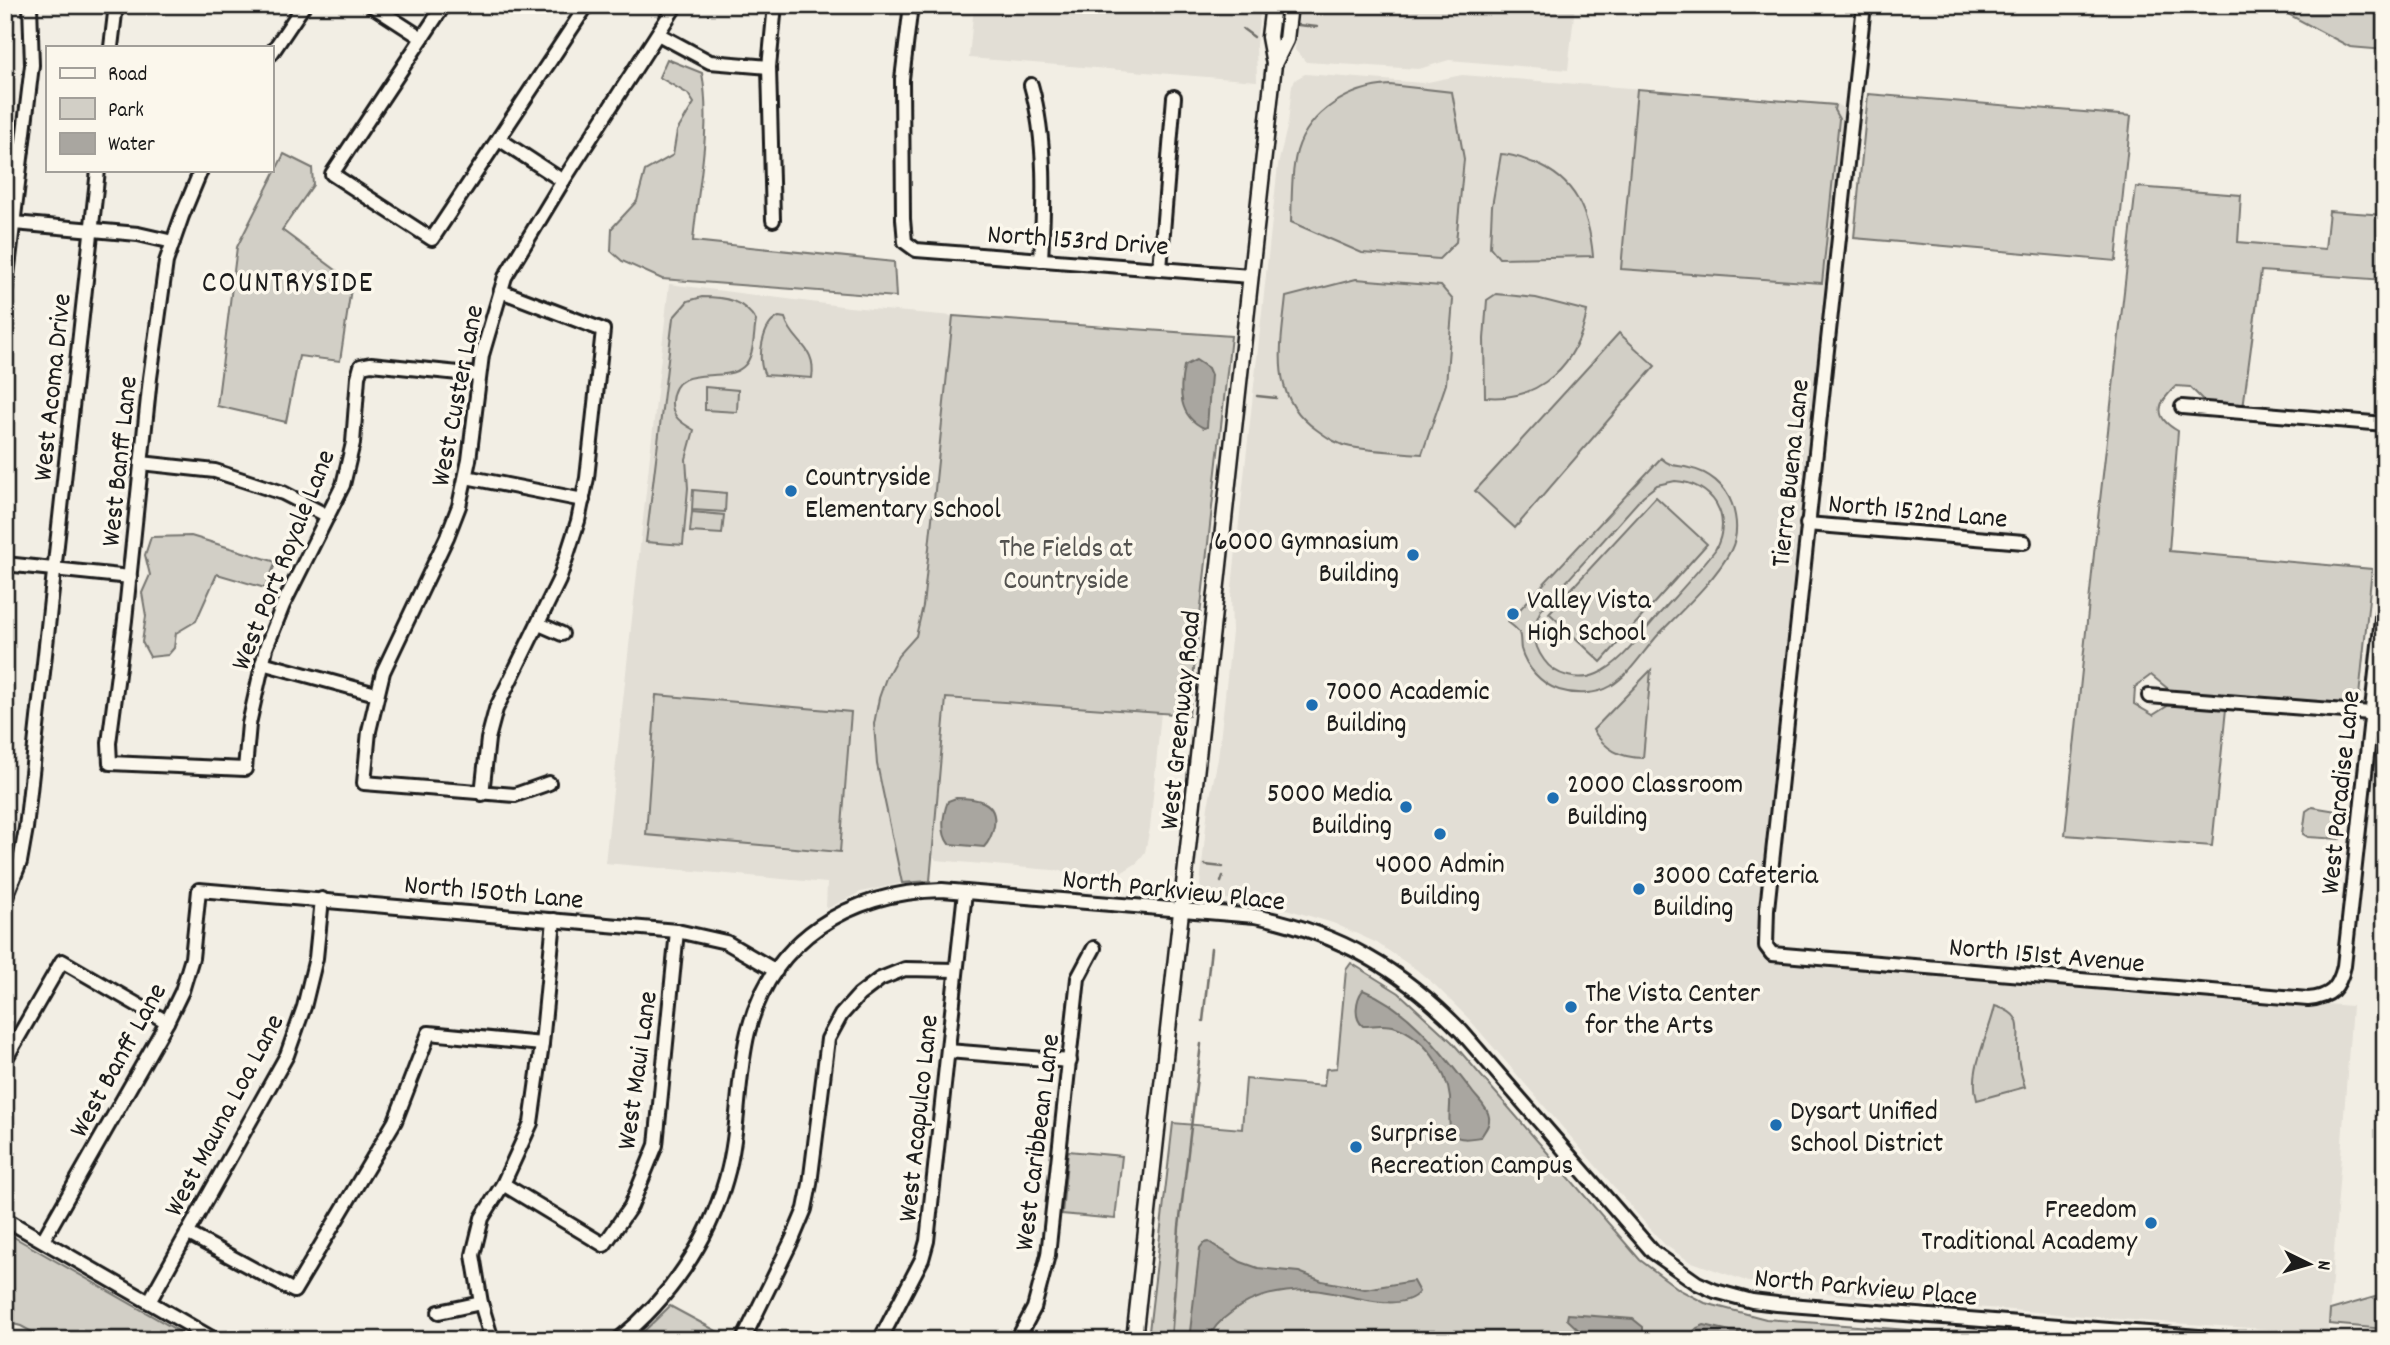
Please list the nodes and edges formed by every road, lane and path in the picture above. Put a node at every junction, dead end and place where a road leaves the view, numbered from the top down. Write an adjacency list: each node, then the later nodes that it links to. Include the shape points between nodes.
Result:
1 (30, 5): 23 (street, via 32,65)
2 (116, 5): 15 (street)
3 (304, 5): 16 (street)
4 (371, 5): 14 (street)
5 (443, 5): 14 (street)
6 (587, 5): 21 (street)
7 (676, 5): 13 (street, West Custer Lane)
8 (775, 5): 18 (street)
9 (911, 5): 31 (street, North 153rd Drive, via 902,79 905,242 916,250)
10 (1273, 5): 17 (main road, West Greenway Road, via 1269,37)
11 (1290, 5): 17 (main road, West Greenway Road, via 1286,40)
12 (1864, 5): 43 (street, Tierra Buena Lane)
13 (658, 34): 18 (street, via 710,62); 26 (street, West Custer Lane)
14 (422, 37): 21 (street, via 332,174 432,239)
15 (111, 46)
16 (273, 51)
17 (1274, 64): 33 (main road, West Greenway Road)
18 (768, 67): 27 (street)
19 (1031, 85): 31 (street, via 1045,190)
20 (1174, 97): 32 (street)
21 (499, 139): 26 (street)
22 (5, 149): 23 (street)
23 (22, 150): 28 (street)
24 (99, 172): 29 (street, West Acoma Drive)
25 (200, 172): 30 (street, West Banff Lane)
26 (563, 181): 34 (street, West Custer Lane, via 511,264)
27 (773, 220)
28 (14, 223): 29 (street); 35 (street)
29 (92, 230): 30 (street); 46 (street, West Acoma Drive)
30 (173, 242): 39 (street, West Banff Lane, via 166,262)
31 (1041, 260): 32 (street, North 153rd Drive)
32 (1160, 270): 33 (street, North 153rd Drive)
33 (1250, 276): 62 (main road, West Greenway Road)
34 (501, 291): 36 (street, West Custer Lane); 41 (street, via 603,330)
35 (5, 293)
36 (478, 375): 40 (street, West Custer Lane); 42 (street, West Port Royale Lane, via 361,366 353,443 343,485)
37 (2182, 408): 38 (street)
38 (2385, 424)
39 (141, 463): 42 (street, via 215,471 284,493); 47 (street, West Banff Lane)
40 (466, 477): 41 (street); 52 (street, West Custer Lane, via 447,537)
41 (583, 500): 49 (street, via 559,580)
42 (328, 516): 51 (street, West Port Royale Lane, via 283,605)
43 (1807, 524): 44 (street, North 152nd Lane); 65 (street, Tierra Buena Lane)
44 (2024, 542)
45 (5, 564): 46 (street)
46 (54, 568): 47 (street); 60 (street, West Acoma Drive, via 26,828 20,862)
47 (130, 577): 55 (street, West Banff Lane, via 110,763)
48 (2385, 590): 54 (street, West Paradise Lane)
49 (539, 624): 50 (street); 57 (street, via 496,709)
50 (562, 634)
51 (262, 663): 52 (street); 55 (street, West Port Royale Lane)
52 (376, 694): 57 (street, West Custer Lane, via 364,783)
53 (2149, 696): 54 (street)
54 (2371, 713): 69 (street, West Paradise Lane, via 2344,966 2338,987)
55 (244, 769)
56 (549, 783): 57 (street, via 515,795)
57 (482, 794)
58 (199, 890): 61 (street, North 150th Lane); 70 (street, West Banff Lane, via 192,958)
59 (965, 892): 62 (street, North Parkview Place); 67 (street, West Acapulco Lane); 68 (street, North Parkview Place, via 915,891 860,904 817,928)
60 (6, 895)
61 (322, 899): 63 (street, North 150th Lane); 77 (street, West Mauna Loa Lane, via 316,958 287,1055)
62 (1182, 909): 88 (main road, West Greenway Road); 89 (street, North Parkview Place, via 1291,923 1342,942 1401,976 1461,1031 1639,1239 1675,1269 1715,1291 1777,1304)
63 (554, 920): 64 (street, North 150th Lane); 71 (street)
64 (677, 931): 68 (street, North 150th Lane, via 726,942); 75 (street, West Maui Lane, via 656,1145 631,1206 604,1245)
65 (1766, 946): 69 (street, North 151st Avenue, via 1772,954 1800,958 2308,999)
66 (1094, 948): 74 (street, West Caribbean Lane, via 1079,978)
67 (956, 970): 72 (street, West Acapulco Lane); 85 (street, via 905,970 880,979 841,1015 828,1039 804,1209)
68 (776, 971): 84 (street, North Parkview Place, via 748,1034 732,1154 711,1220 663,1297)
69 (2329, 995)
70 (167, 1023): 73 (street, via 62,961); 78 (street, West Banff Lane)
71 (542, 1044): 75 (street, via 531,1123); 77 (street, via 429,1033 395,1121 294,1291)
72 (948, 1051): 74 (street); 86 (street, West Acapulco Lane, via 927,1241)
73 (5, 1059)
74 (1070, 1061): 87 (street, West Caribbean Lane, via 1048,1255 1034,1308)
75 (503, 1184): 80 (street, via 482,1218 473,1255)
76 (5, 1219): 78 (street)
77 (187, 1233): 79 (street, West Mauna Loa Lane)
78 (43, 1240): 79 (street)
79 (149, 1302): 82 (street)
80 (481, 1303): 81 (street); 83 (street)
81 (439, 1312)
82 (215, 1340)
83 (492, 1340)
84 (618, 1340)
85 (743, 1340)
86 (880, 1340)
87 (1017, 1340)
88 (1134, 1340)
89 (2237, 1340)

